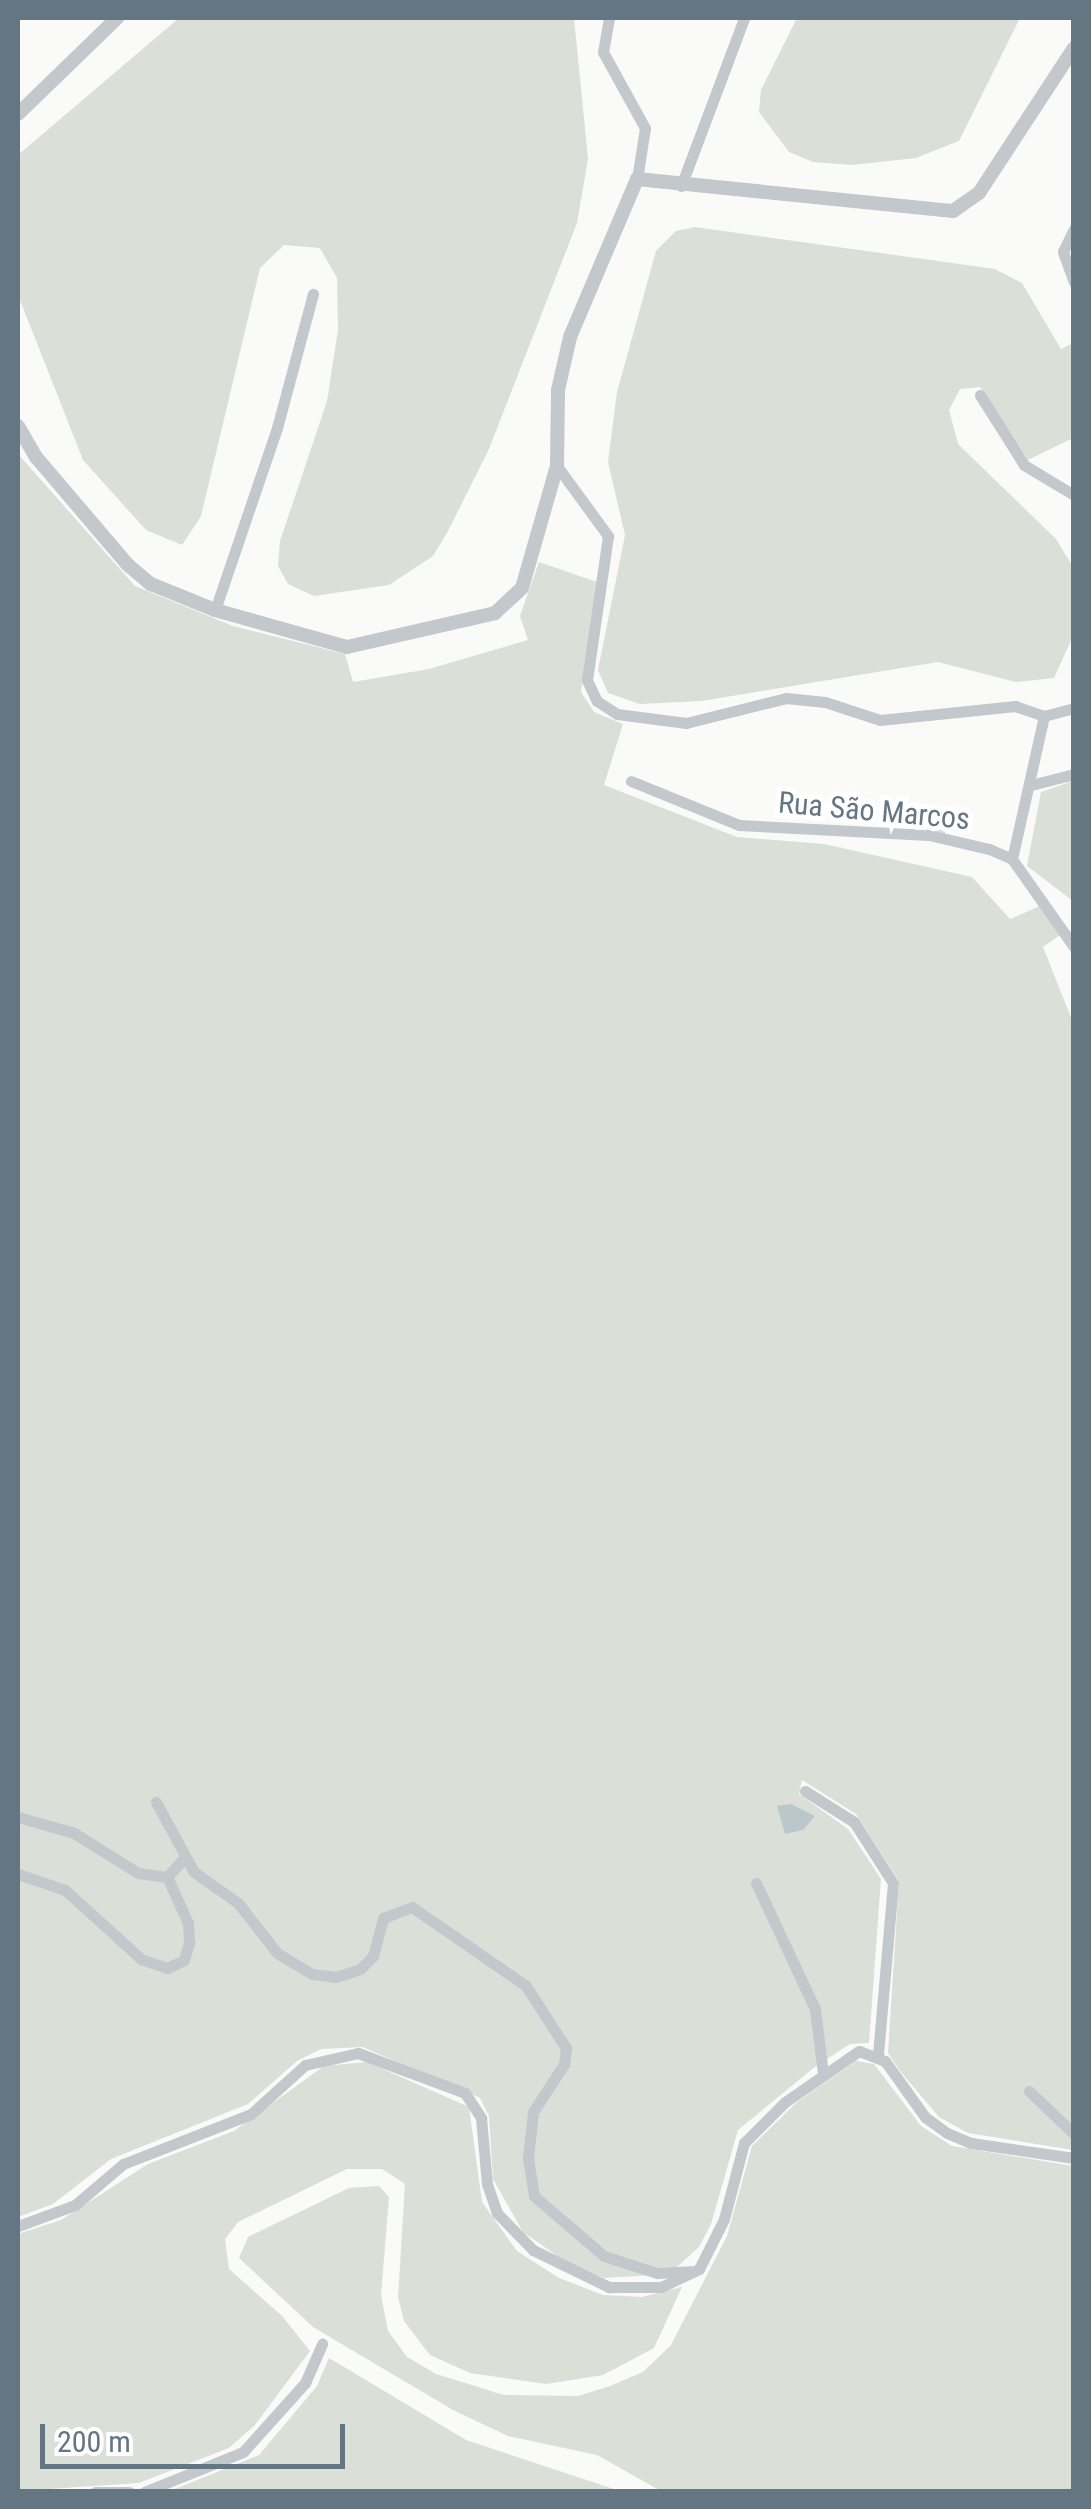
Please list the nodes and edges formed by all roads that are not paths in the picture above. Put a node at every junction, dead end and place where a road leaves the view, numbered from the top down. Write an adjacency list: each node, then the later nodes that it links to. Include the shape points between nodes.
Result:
1 (117, 18): 5 (street)
2 (610, 18): 6 (street, via 603,52 645,128)
3 (744, 18): 7 (street)
4 (1074, 48): 7 (street, via 977,197 954,212)
5 (18, 114)
6 (637, 180): 7 (street); 13 (street, via 566,351)
7 (682, 186)
8 (1074, 229): 9 (street, via 1062,252)
9 (1074, 282)
10 (313, 294): 17 (street)
11 (980, 395): 14 (street, via 1000,434)
12 (18, 426): 17 (street, via 36,457 128,564 151,584)
13 (557, 466): 17 (street, via 520,593 504,609 348,647); 19 (street, via 608,536 588,680 597,701 616,714 686,722 786,698 890,721 1005,706)
14 (1046, 483): 15 (street); 16 (street)
15 (1074, 486)
16 (1074, 495)
17 (214, 610)
18 (1074, 708): 19 (street)
19 (1044, 716): 22 (street)
20 (1074, 774): 22 (street)
21 (631, 781): 23 (street, Rua São Marcos, via 719,821 929,835)
22 (1031, 785): 23 (street)
23 (1012, 859): 24 (street)
24 (1074, 946)
25 (805, 1791): 32 (street, via 854,1822 893,1883)
26 (156, 1802): 28 (street)
27 (18, 1817): 30 (street, via 74,1834 138,1873)
28 (184, 1858): 30 (street); 38 (street, via 200,1878 238,1902 277,1953 312,1974 336,1977 360,1969 373,1956 383,1918 404,1906 428,1912 526,1986 566,2048 564,2064 533,2112 528,2158 534,2196 604,2256 657,2273)
29 (18, 1874): 30 (street, via 65,1890 141,1959 167,1968 184,1960 190,1932)
30 (167, 1877)
31 (756, 1883): 33 (street, via 815,2010)
32 (878, 2055): 33 (street, via 859,2052); 36 (street, via 925,2117 947,2133 971,2143)
33 (824, 2073): 38 (street, via 744,2144 724,2219)
34 (1029, 2091): 35 (street)
35 (1074, 2134)
36 (1074, 2158)
37 (18, 2226): 38 (street, via 75,2205 124,2164 252,2114 305,2064 358,2052 464,2093 481,2118 487,2184 497,2213 563,2269 609,2287 637,2289 679,2282)
38 (700, 2269)
39 (322, 2344): 42 (street, via 305,2382 244,2452)
40 (94, 2492): 41 (street)
41 (129, 2492)
42 (144, 2492)

